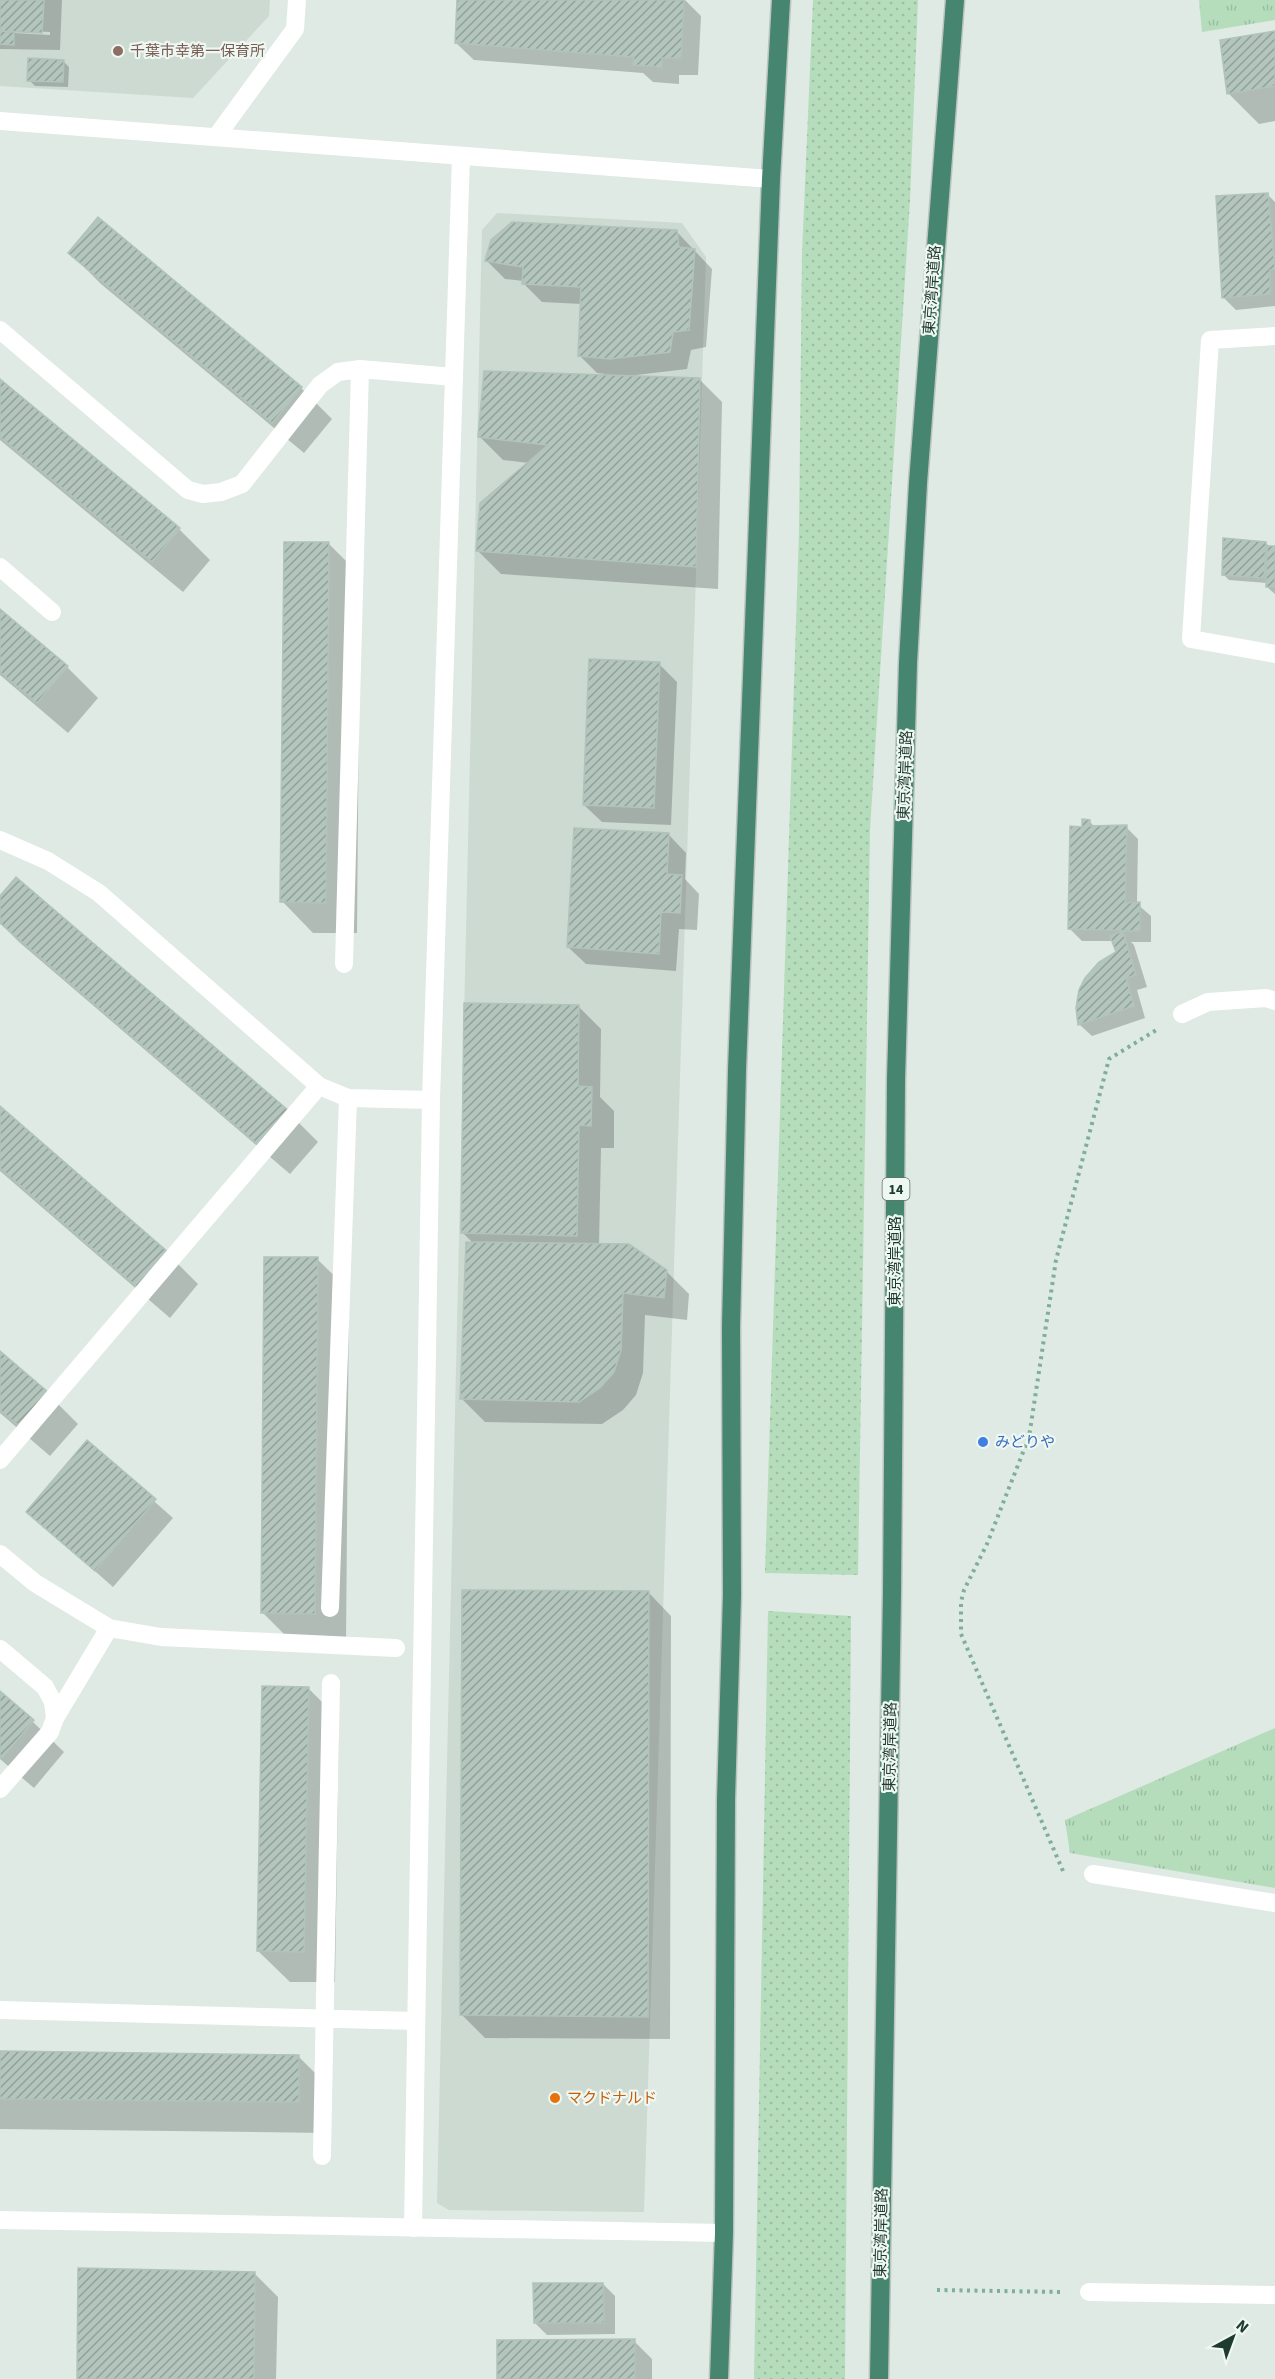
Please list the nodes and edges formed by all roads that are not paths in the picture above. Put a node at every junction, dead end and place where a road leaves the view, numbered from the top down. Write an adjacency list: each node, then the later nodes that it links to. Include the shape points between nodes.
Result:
1 (297, 0): 5 (street, via 295,29)
2 (781, 0): 7 (highway)
3 (955, 0): 43 (highway, 東京湾岸道路 / 14, via 918,483 907,687 896,1080)
4 (0, 121): 5 (street)
5 (216, 138): 6 (street)
6 (461, 156): 7 (street); 11 (street)
7 (771, 178): 39 (highway, via 731,1327 732,1595 725,1855)
8 (0, 330): 10 (street, via 188,490 203,494 242,484 320,386 338,372)
9 (1275, 336): 14 (street, via 1210,340 1191,639)
10 (360, 369): 11 (street); 16 (street)
11 (454, 377): 21 (street)
12 (0, 567): 13 (street)
13 (52, 612)
14 (1275, 654)
15 (0, 840): 19 (street, via 48,861 99,893)
16 (344, 964)
17 (1275, 1001): 18 (street, via 1266,998 1208,1002)
18 (1182, 1014)
19 (319, 1086): 20 (street); 22 (street)
20 (348, 1098): 21 (street); 24 (street)
21 (431, 1100): 35 (street)
22 (0, 1460)
23 (0, 1554): 25 (street, via 35,1583)
24 (330, 1608)
25 (109, 1628): 26 (street, via 161,1637); 29 (street)
26 (396, 1648)
27 (0, 1649): 29 (street, via 45,1687 53,1702)
28 (331, 1683): 34 (street)
29 (55, 1718): 30 (street, via 50,1732)
30 (0, 1789)
31 (1093, 1874): 32 (street)
32 (1275, 1903)
33 (0, 2010): 34 (street)
34 (323, 2019): 35 (street); 36 (street)
35 (416, 2021): 38 (street)
36 (322, 2156)
37 (0, 2220): 38 (street)
38 (413, 2228): 39 (street)
39 (724, 2233): 42 (highway)
40 (1089, 2292): 41 (street)
41 (1275, 2295)
42 (719, 2379)
43 (879, 2379)

